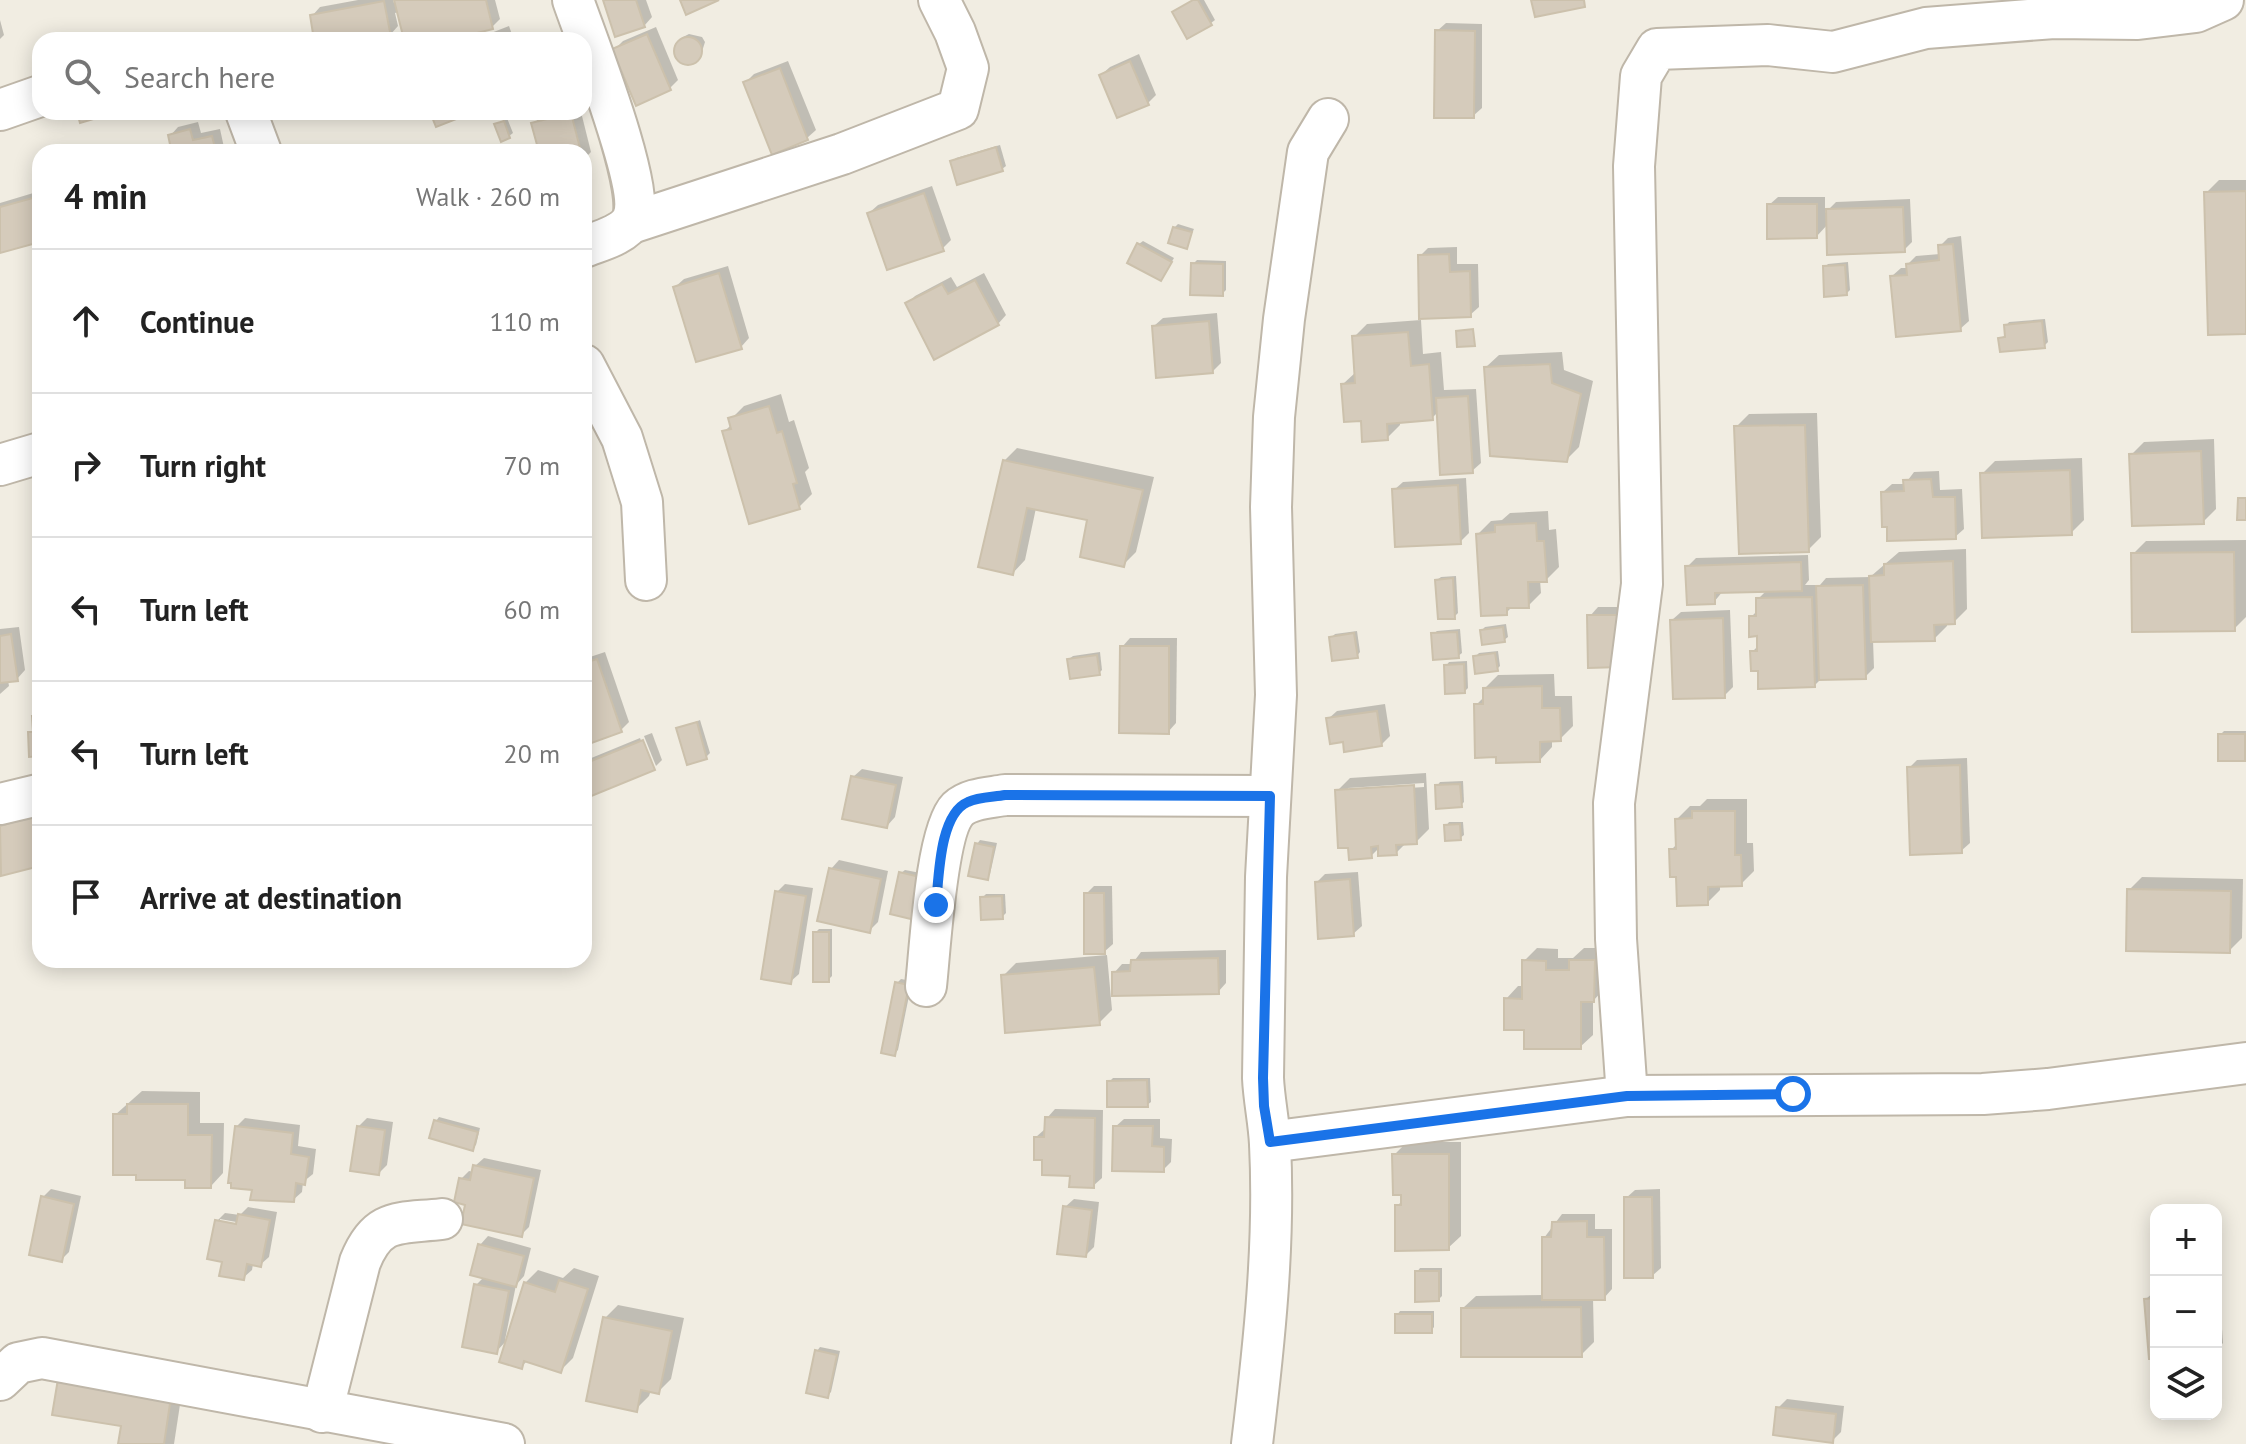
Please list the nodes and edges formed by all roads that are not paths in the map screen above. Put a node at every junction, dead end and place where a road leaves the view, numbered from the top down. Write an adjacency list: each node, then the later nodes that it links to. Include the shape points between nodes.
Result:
1 (573, 0): 4 (street)
2 (939, 0): 11 (street, via 968,68 958,109 842,154)
3 (2223, 0): 22 (street, via 2196,12 2138,19 2054,18 1926,28 1833,52 1768,45 1657,49 1641,76 1634,166 1642,584 1614,803 1616,939)
4 (584, 32)
5 (592, 54): 11 (street, via 628,157 635,196)
6 (32, 99): 7 (street)
7 (0, 110)
8 (1328, 119): 18 (street, via 1308,152 1274,417 1276,695)
9 (249, 120): 10 (street)
10 (258, 144)
11 (631, 223): 12 (street)
12 (592, 244)
13 (592, 380): 16 (street, via 622,438 642,502)
14 (32, 455): 15 (street)
15 (0, 465)
16 (646, 580)
17 (32, 796): 19 (street)
18 (1270, 796): 20 (street, via 1005,795 968,802 955,811 942,849); 23 (street, via 1263,1078)
19 (0, 804)
20 (926, 986)
21 (2246, 1063): 22 (street, via 1983,1094)
22 (1627, 1096): 23 (street)
23 (1270, 1142): 28 (street, via 1269,1253)
24 (442, 1219): 26 (street, via 380,1229 368,1242)
25 (0, 1380): 26 (street, via 18,1363 42,1358)
26 (322, 1412): 27 (street)
27 (504, 1444)
28 (1252, 1444)

